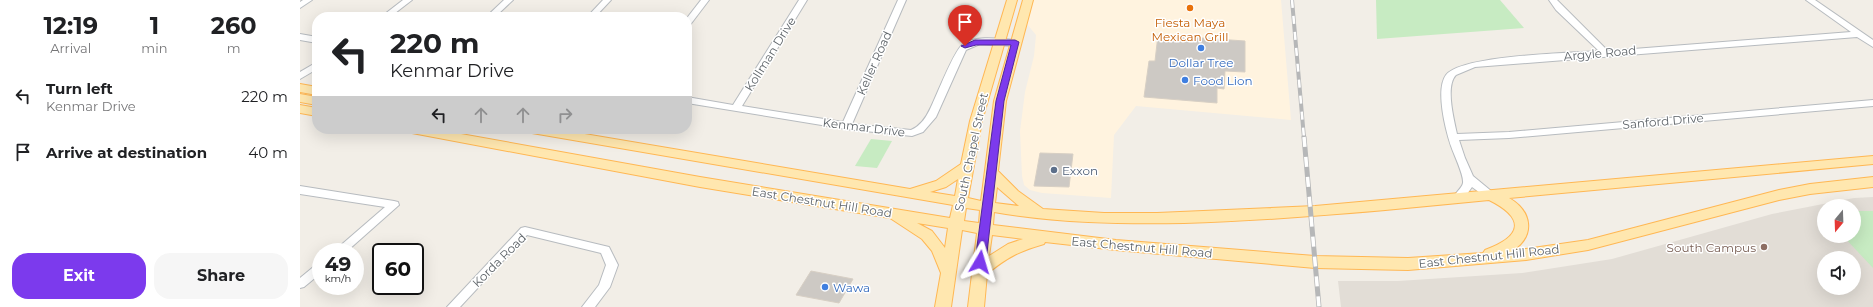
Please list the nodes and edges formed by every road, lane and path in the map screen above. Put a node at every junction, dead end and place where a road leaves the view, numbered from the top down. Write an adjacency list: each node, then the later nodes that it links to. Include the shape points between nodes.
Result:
1 (308, 0): 12 (street)
2 (408, 0): 13 (street)
3 (509, 0): 14 (street)
4 (607, 0): 15 (street)
5 (705, 0): 16 (street)
6 (803, 0): 33 (street, Kollman Drive)
7 (902, 0): 35 (street, Keller Road)
8 (1012, 0): 20 (main road, South Chapel Street)
9 (1028, 0): 21 (main road, South Chapel Street)
10 (1553, 0): 23 (street)
11 (1810, 0): 17 (street)
12 (300, 6)
13 (392, 12)
14 (496, 12)
15 (596, 12)
16 (692, 17)
17 (1858, 34): 22 (street); 23 (street, Argyle Road)
18 (300, 37): 19 (street)
19 (312, 39)
20 (998, 42): 21 (street, Kenmar Drive); 35 (street, Kenmar Drive, via 975,42 962,49 931,117 920,130 899,132); 40 (main road, South Chapel Street, via 976,121)
21 (1015, 42): 41 (main road, South Chapel Street, via 1000,101)
22 (1873, 44)
23 (1606, 53): 38 (street, Argyle Road, via 1492,62 1458,70 1449,77 1445,87)
24 (312, 69): 25 (street)
25 (300, 76)
26 (300, 88): 27 (main road)
27 (312, 90)
28 (300, 98): 29 (main road)
29 (312, 100)
30 (692, 101): 33 (street, Kenmar Drive)
31 (1873, 103): 38 (street, Sanford Drive)
32 (300, 108): 34 (main road)
33 (736, 108): 35 (street, Kenmar Drive)
34 (312, 111)
35 (846, 126)
36 (439, 134): 50 (main road, East Chestnut Hill Road, via 700,182)
37 (561, 134): 45 (main road, East Chestnut Hill Road)
38 (1453, 138): 42 (street, Argyle Road)
39 (1873, 160): 46 (main road, East Chestnut Hill Road)
40 (967, 166): 45 (main road, via 941,184); 48 (main road, South Chapel Street)
41 (991, 171): 49 (main road, South Chapel Street); 51 (main road, via 1010,194)
42 (1468, 177): 46 (street, Argyle Road); 47 (street, via 1468,185)
43 (1873, 182): 56 (main road, East Chestnut Hill Road, via 1779,195 1588,245)
44 (300, 190): 55 (street, via 394,205)
45 (908, 194): 48 (main road, East Chestnut Hill Road)
46 (1491, 195): 47 (main road, East Chestnut Hill Road); 56 (main road, via 1514,208 1520,217 1522,228 1518,239 1506,248)
47 (1458, 198): 51 (main road, East Chestnut Hill Road, via 1310,211 1196,217)
48 (960, 203): 49 (main road, East Chestnut Hill Road); 52 (main road, South Chapel Street)
49 (987, 207): 51 (main road, East Chestnut Hill Road); 53 (main road, South Chapel Street)
50 (888, 212): 52 (main road, East Chestnut Hill Road); 57 (main road, via 926,235 938,249)
51 (1041, 214)
52 (956, 224): 53 (main road, East Chestnut Hill Road); 57 (main road, South Chapel Street)
53 (984, 229): 54 (main road, East Chestnut Hill Road); 58 (main road, South Chapel Street)
54 (1050, 238): 56 (main road, East Chestnut Hill Road, via 1315,262 1408,264); 58 (main road, via 1021,243 1005,251)
55 (350, 243)
56 (1470, 261)
57 (948, 272): 63 (main road, South Chapel Street)
58 (979, 273): 64 (main road, South Chapel Street)
59 (312, 274): 60 (street)
60 (300, 284)
61 (453, 307): 62 (street, Korda Road, via 525,231 605,250 612,265 604,287)
62 (588, 307)
63 (943, 307)
64 (976, 307)

